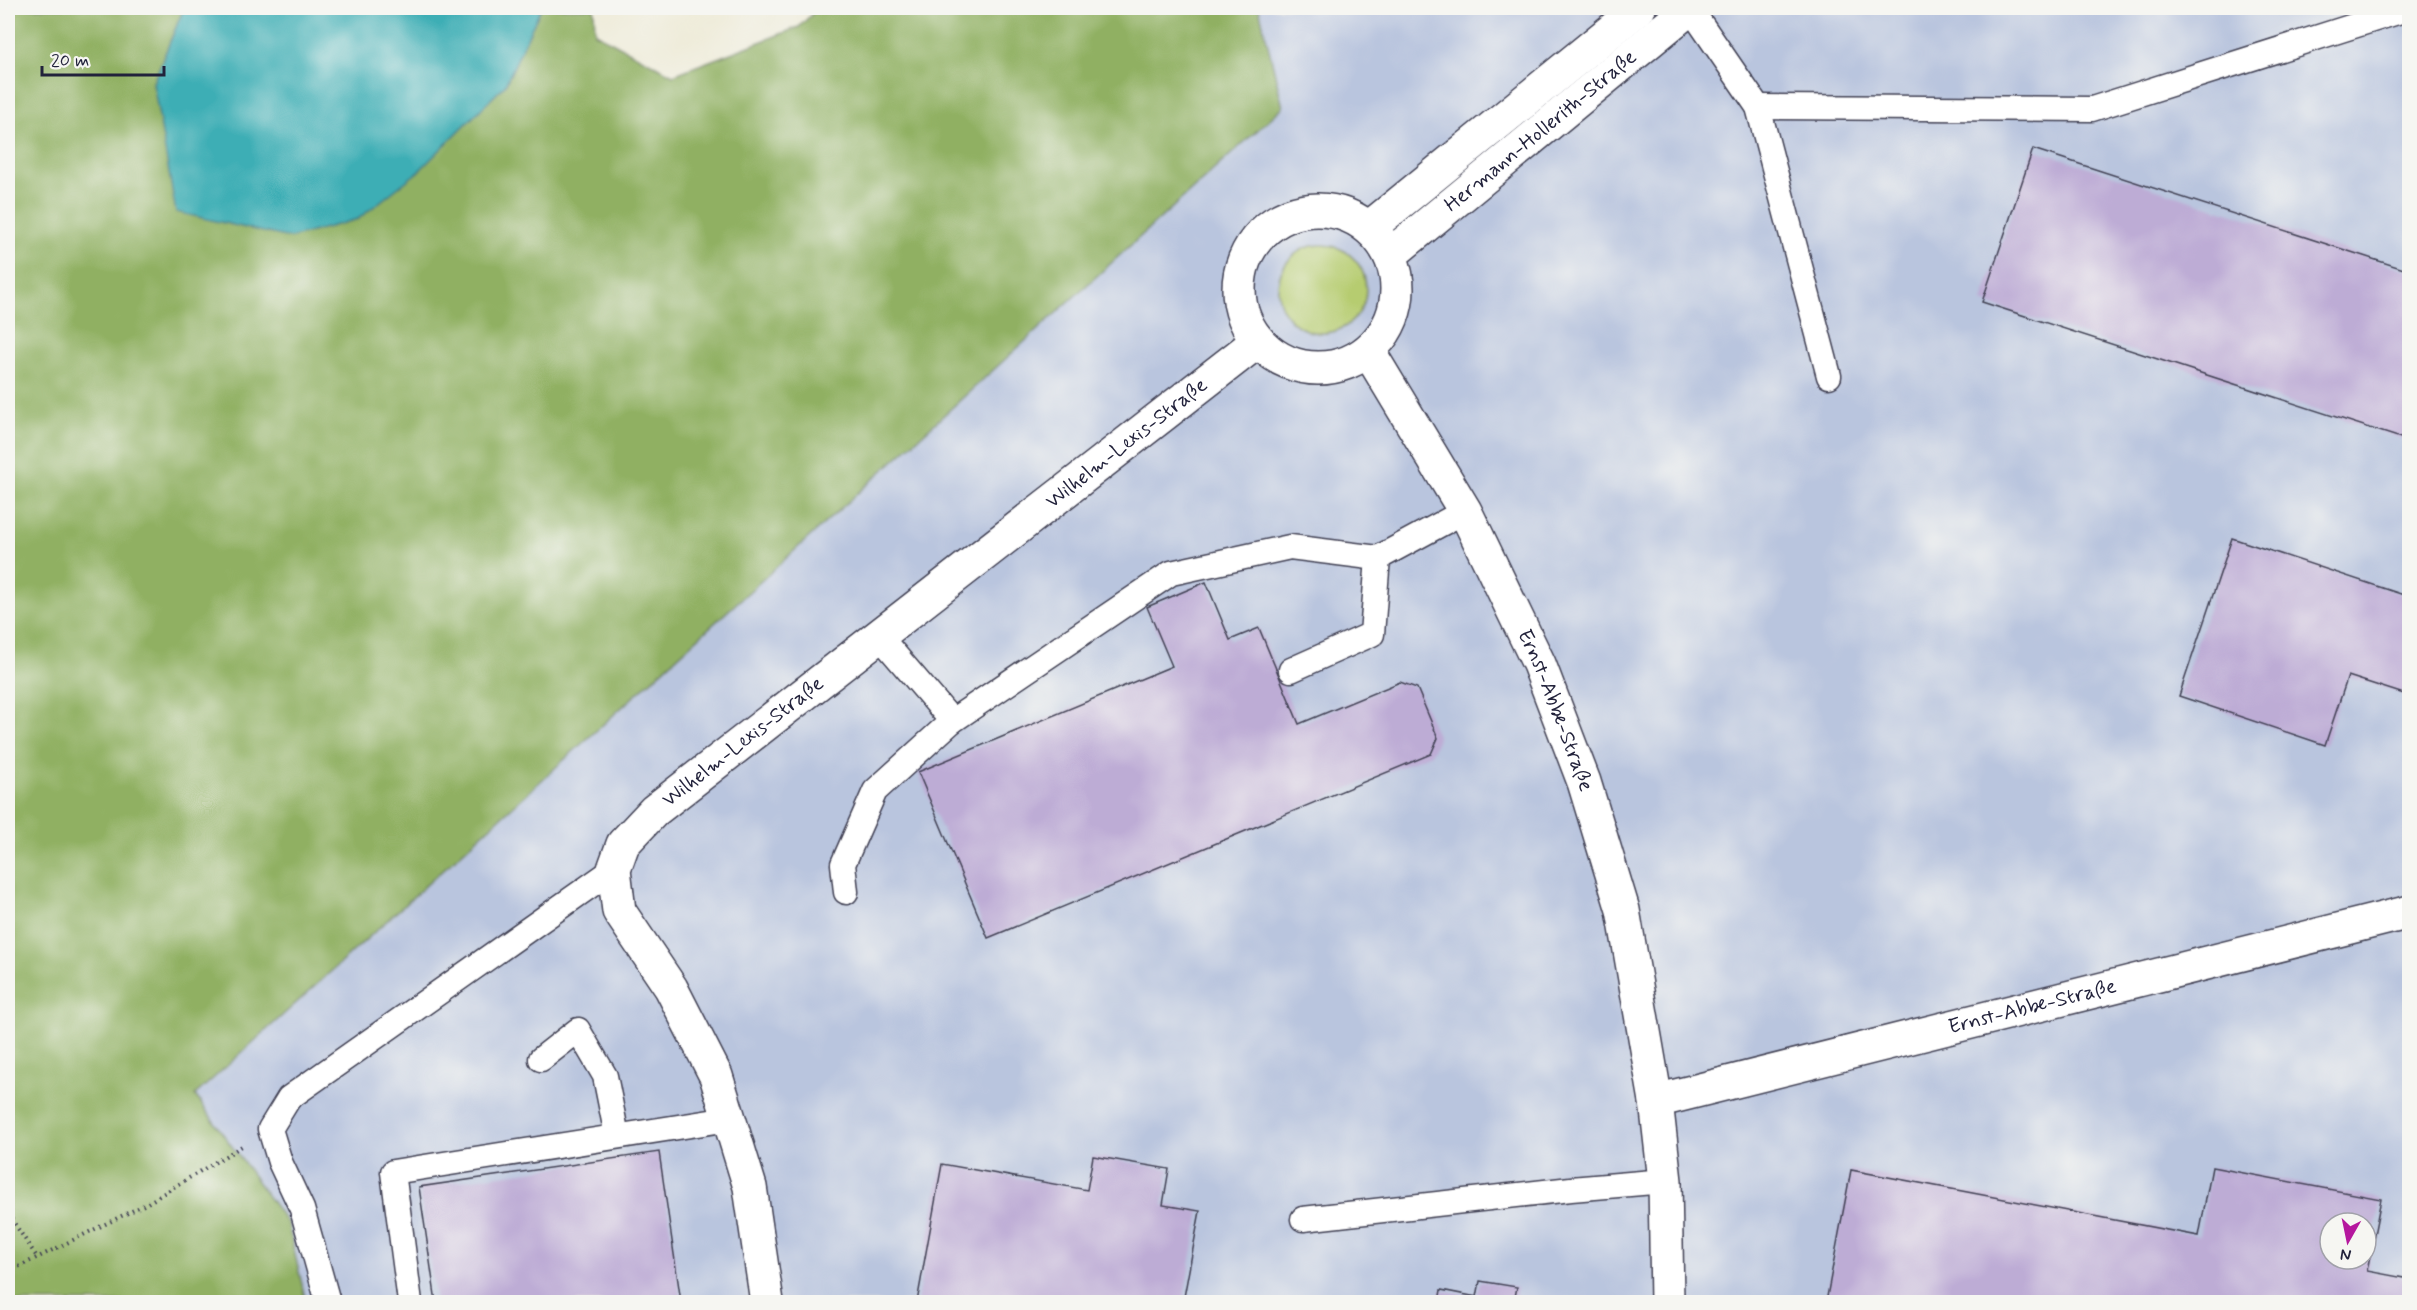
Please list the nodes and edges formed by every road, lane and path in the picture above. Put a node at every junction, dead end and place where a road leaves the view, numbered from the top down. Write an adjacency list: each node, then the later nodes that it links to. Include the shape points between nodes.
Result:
1 (1639, 8): 5 (street, Hermann-Hollerith-Straße)
2 (1690, 8): 4 (lane); 6 (street, Hermann-Hollerith-Straße)
3 (2409, 8): 4 (lane, via 2092,110)
4 (1758, 107): 9 (lane)
5 (1369, 228): 6 (street); 7 (street, via 1346,214 1320,210 1294,213 1271,225 1252,244 1241,268 1238,294 1244,319)
6 (1390, 255): 8 (street, via 1397,276 1398,299 1392,320)
7 (1258, 341): 8 (street, via 1276,357 1297,366 1320,369 1343,365); 12 (street, Wilhelm-Lexis-Straße)
8 (1369, 352): 10 (street, Ernst-Abbe-Straße)
9 (1829, 376)
10 (1465, 511): 11 (lane); 19 (street, Ernst-Abbe-Straße, via 1539,664 1584,783 1623,910)
11 (1377, 558): 13 (lane, via 1372,634); 14 (lane, via 1290,547 1171,573)
12 (880, 637): 14 (lane); 15 (street, Wilhelm-Lexis-Straße, via 654,811 623,844)
13 (1291, 670)
14 (952, 721): 16 (lane, via 875,791 843,864)
15 (614, 869): 20 (street, Wilhelm-Lexis-Straße, via 619,911 671,988 716,1076); 21 (lane, via 289,1098)
16 (846, 892)
17 (2409, 912): 19 (street, Ernst-Abbe-Straße)
18 (542, 1059): 22 (lane, via 578,1030 605,1076)
19 (1656, 1101): 23 (street, Ernst-Abbe-Straße)
20 (729, 1119): 22 (lane); 30 (street, Wilhelm-Lexis-Straße, via 750,1187)
21 (270, 1129): 26 (path, via 146,1204); 28 (lane, via 302,1209)
22 (617, 1136): 29 (lane, via 393,1172)
23 (1665, 1181): 25 (lane); 31 (street, Ernst-Abbe-Straße)
24 (8, 1214): 26 (path)
25 (1303, 1219)
26 (37, 1257): 27 (path)
27 (8, 1272)
28 (328, 1302)
29 (410, 1302)
30 (767, 1302)
31 (1667, 1302)

